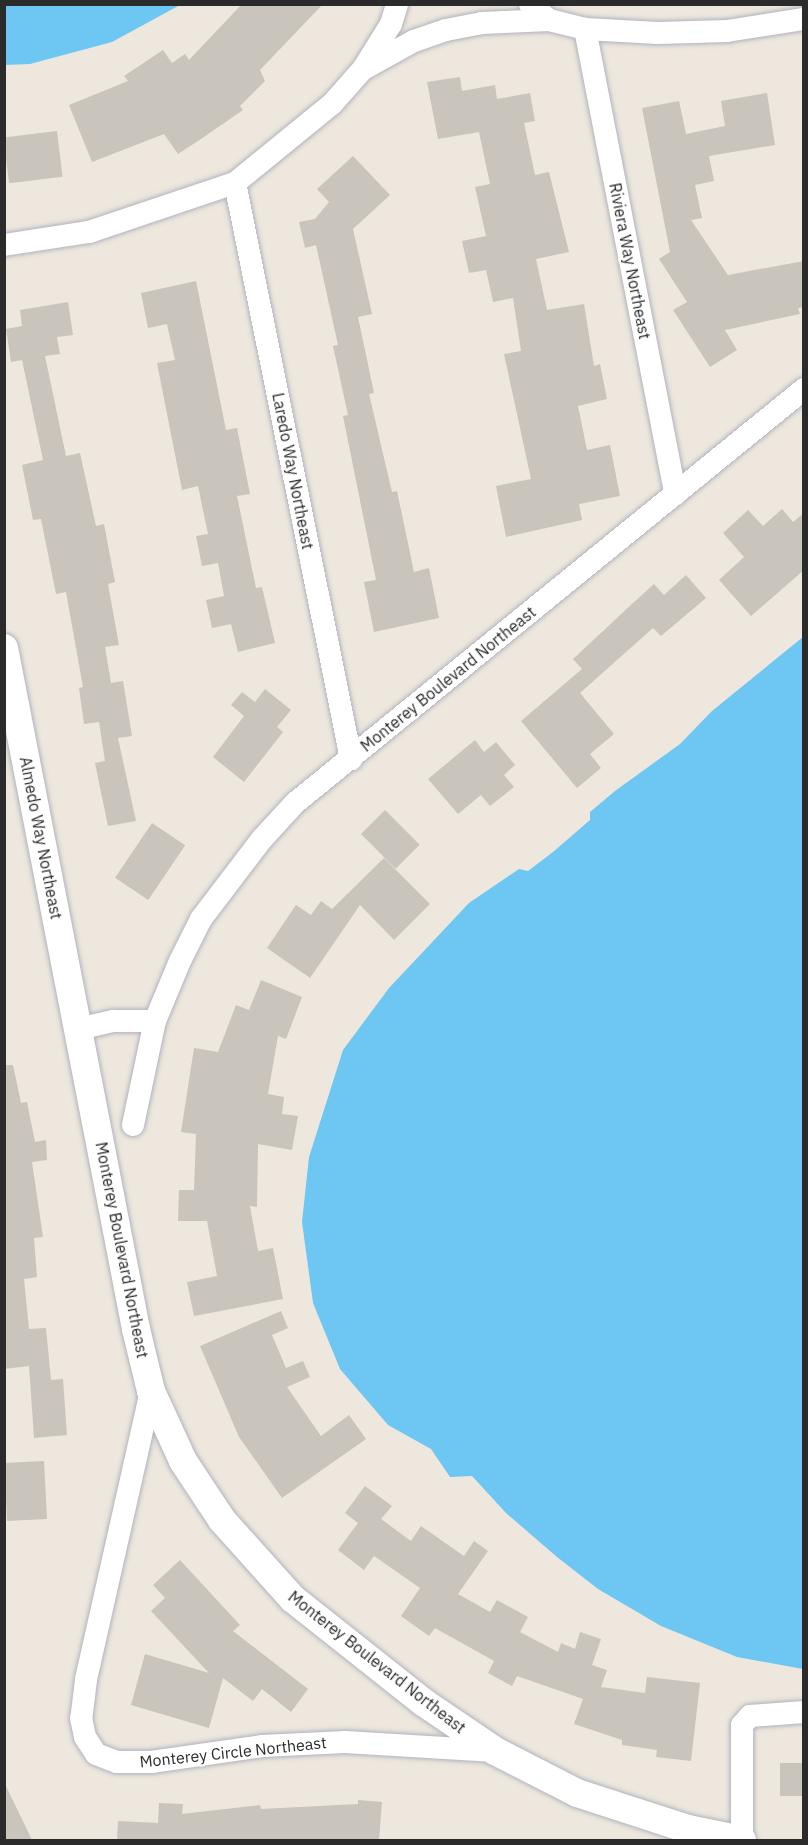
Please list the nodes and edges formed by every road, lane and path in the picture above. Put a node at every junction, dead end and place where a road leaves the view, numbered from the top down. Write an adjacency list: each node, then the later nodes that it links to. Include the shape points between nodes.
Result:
1 (397, 4): 6 (street, via 391,24)
2 (530, 4): 4 (street)
3 (804, 19): 5 (street, via 727,31)
4 (549, 20): 5 (street); 6 (street, via 494,22 446,30 414,41)
5 (585, 29): 10 (street, Riviera Way Northeast)
6 (363, 69): 7 (street, via 291,140)
7 (235, 183): 8 (street, via 89,232); 12 (street, Laredo Way Northeast)
8 (4, 245)
9 (804, 389): 10 (street, Monterey Boulevard Northeast)
10 (675, 494): 12 (street, Monterey Boulevard Northeast)
11 (4, 648): 14 (street, Almedo Way Northeast)
12 (351, 759): 13 (street, Monterey Boulevard Northeast, via 295,803 237,869 201,920)
13 (154, 1021): 14 (street, via 114,1021); 15 (street, Monterey Boulevard Northeast)
14 (78, 1029): 16 (street, Monterey Boulevard Northeast)
15 (134, 1125)
16 (151, 1391): 18 (street, Monterey Boulevard Northeast, via 183,1461 252,1557 293,1599 359,1652); 18 (street, Monterey Circle Northeast, via 86,1680 81,1718 85,1737 96,1754 117,1762 151,1762 262,1746 345,1742)
17 (796, 1712): 19 (street, via 750,1716 742,1725)
18 (495, 1751): 19 (street, Monterey Boulevard Northeast, via 588,1797 688,1829)
19 (742, 1840)

